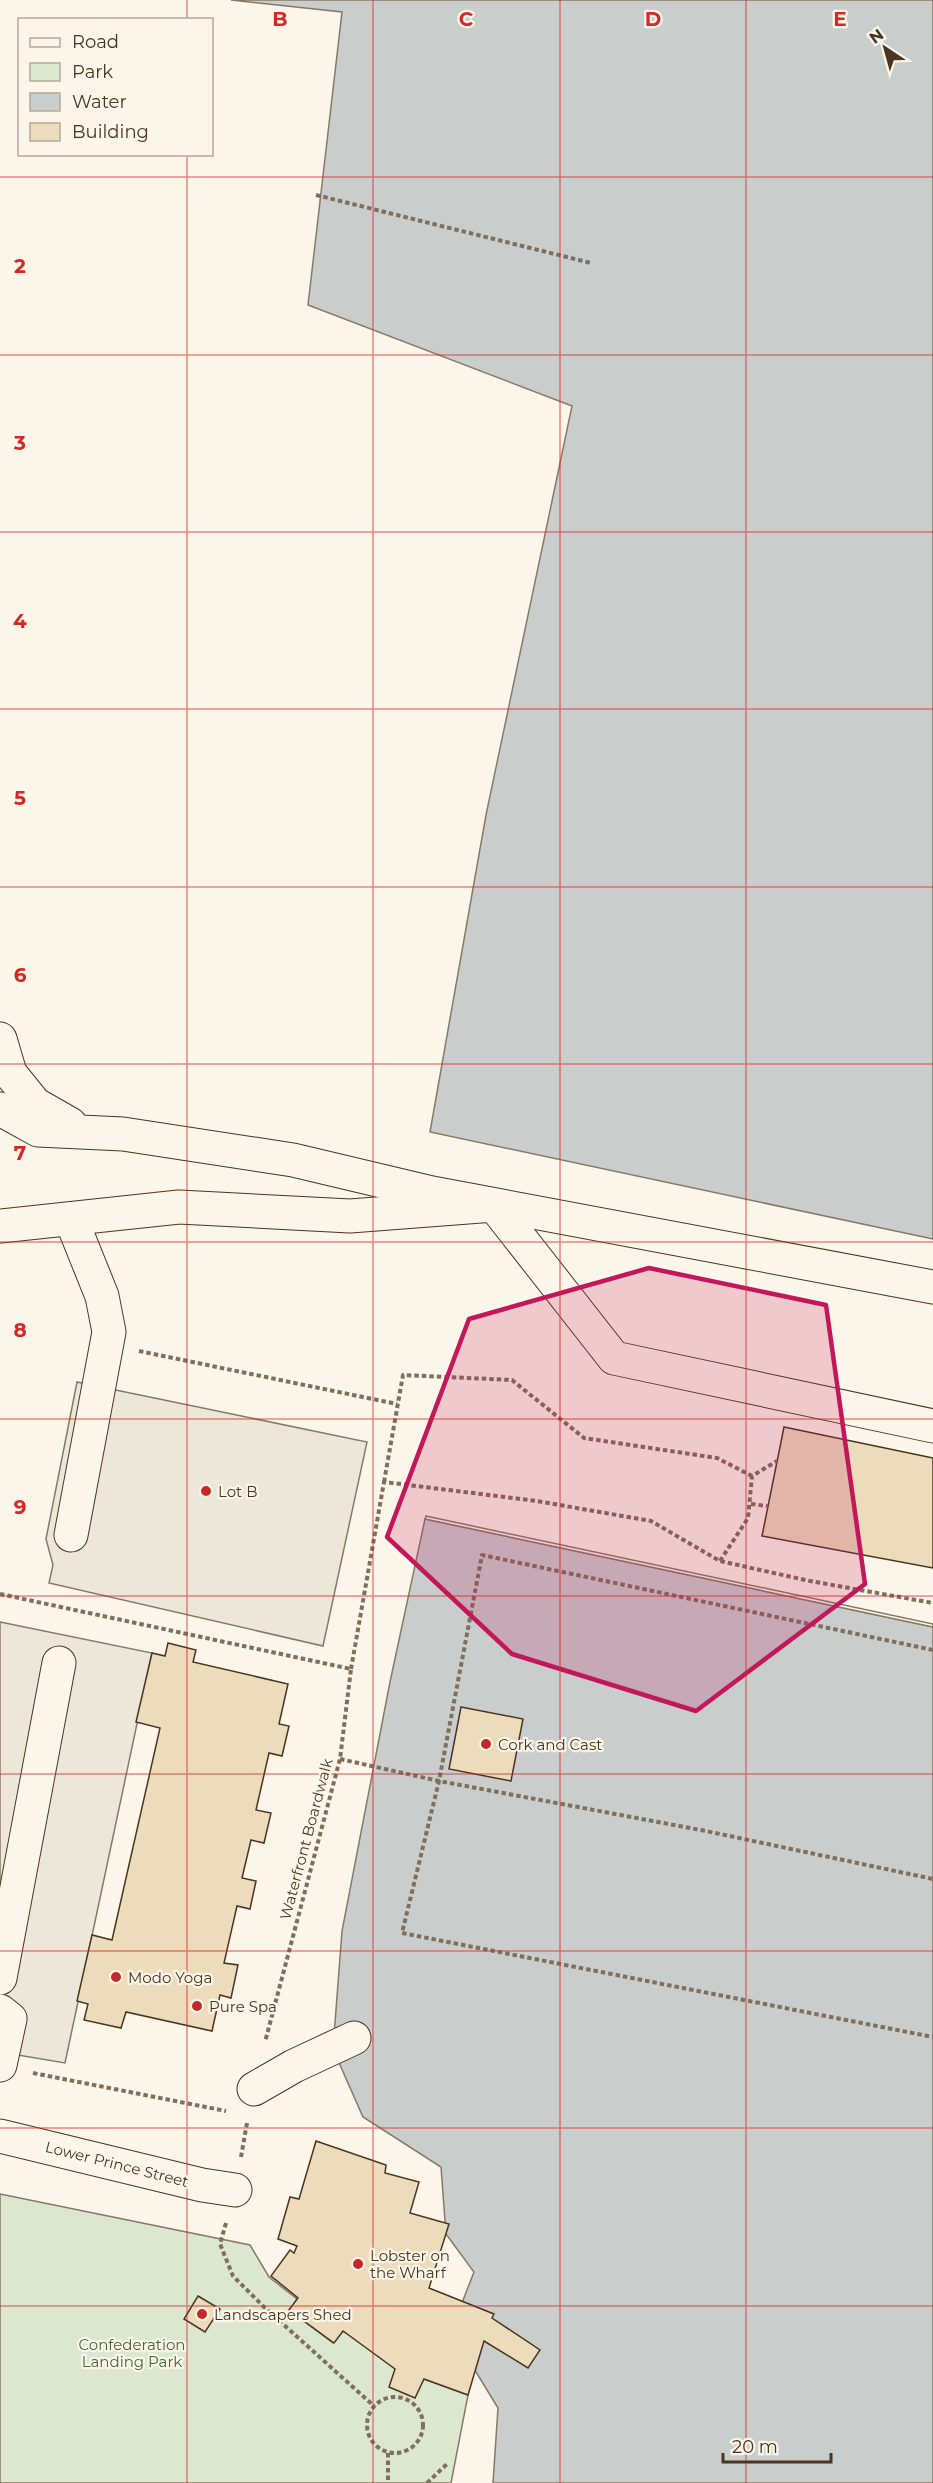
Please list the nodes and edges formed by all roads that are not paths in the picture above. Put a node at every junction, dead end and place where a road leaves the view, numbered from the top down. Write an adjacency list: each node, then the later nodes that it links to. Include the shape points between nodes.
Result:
1 (0, 1039): 3 (street, via 10,1073 35,1104)
2 (0, 1109): 3 (street, via 38,1130)
3 (85, 1132): 4 (street, via 123,1134 293,1160)
4 (494, 1205): 5 (street, via 350,1216 179,1207); 7 (street); 8 (street, via 614,1358)
5 (72, 1219): 6 (street); 9 (street, via 102,1296 109,1332)
6 (0, 1226)
7 (933, 1287)
8 (933, 1426)
9 (72, 1536)
10 (59, 1663): 11 (street)
11 (0, 1978)
12 (0, 2011): 14 (street, via 10,2019)
13 (354, 2038): 15 (street)
14 (0, 2065)
15 (254, 2089)
16 (0, 2136): 17 (street, Lower Prince Street)
17 (235, 2190)

